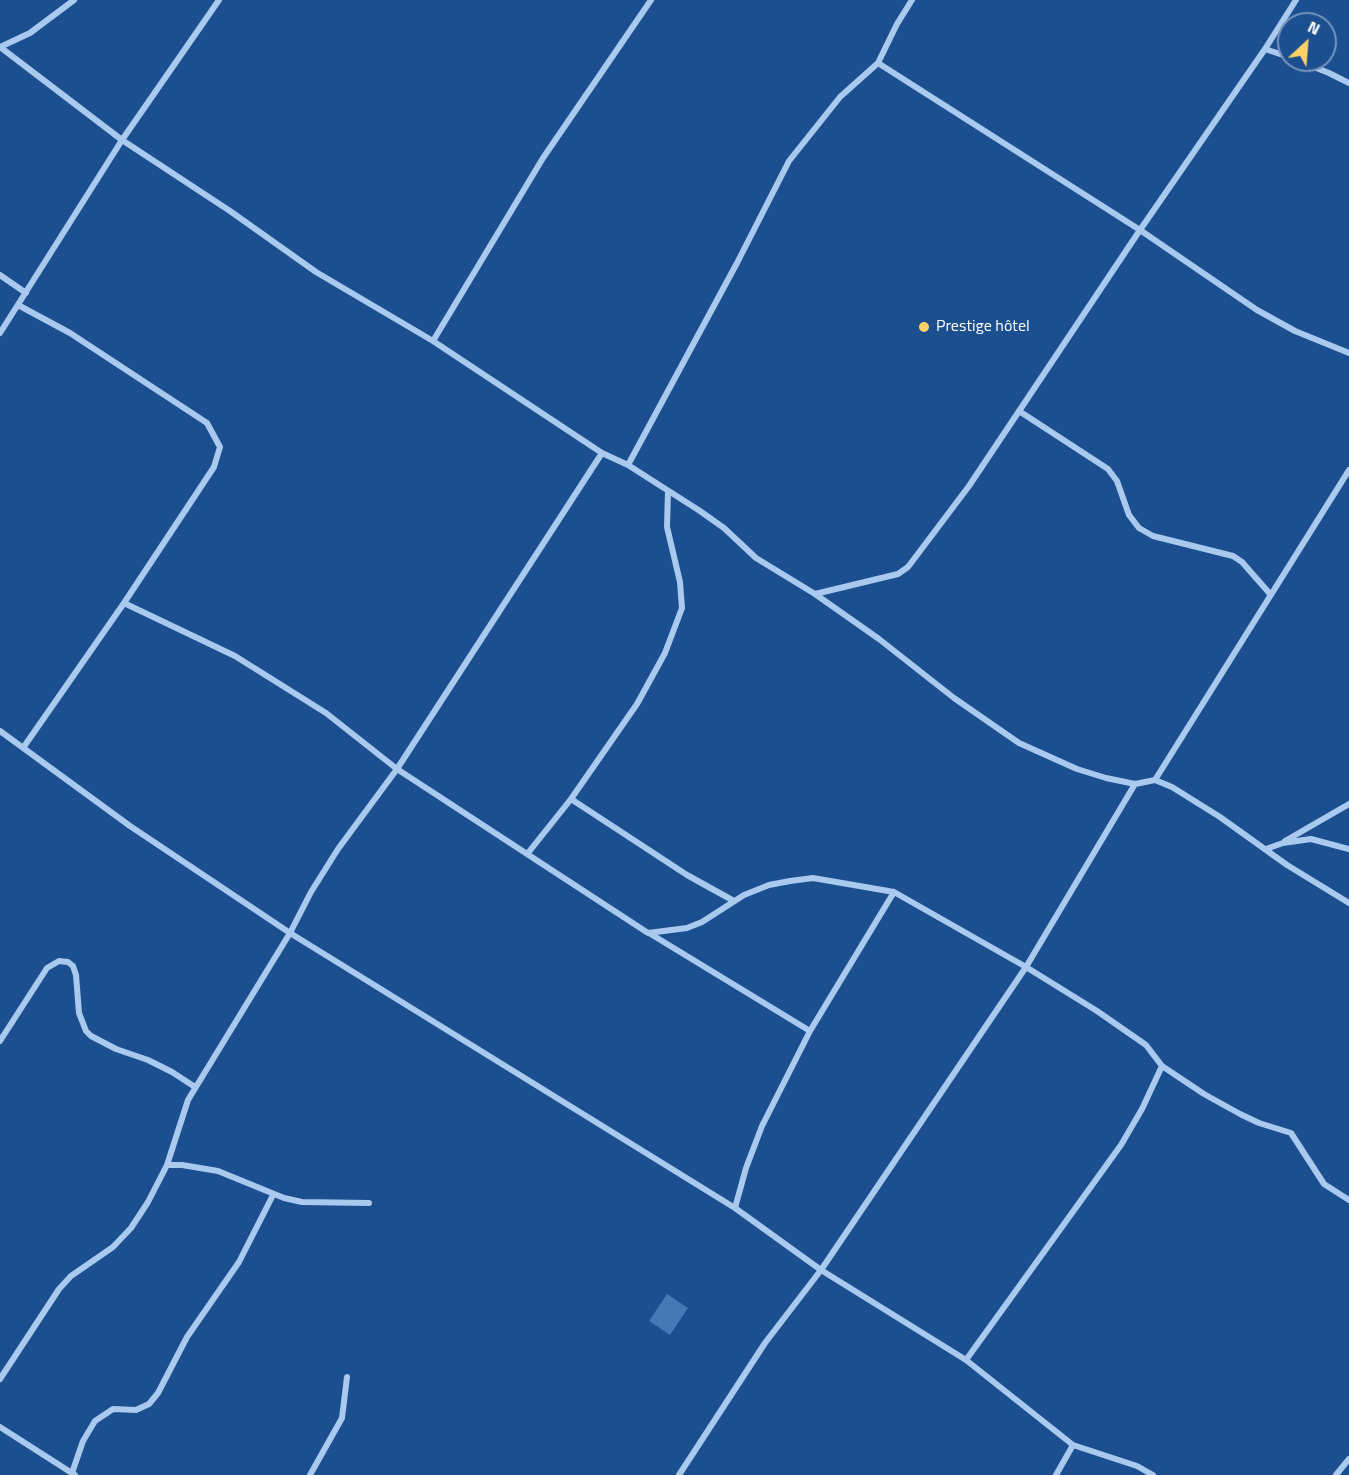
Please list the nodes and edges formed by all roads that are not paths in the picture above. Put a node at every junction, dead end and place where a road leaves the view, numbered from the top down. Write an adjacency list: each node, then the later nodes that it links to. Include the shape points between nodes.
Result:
1 (74, 0): 6 (street, via 30,33)
2 (219, 0): 12 (street)
3 (651, 0): 18 (street, via 543,158)
4 (912, 0): 9 (street)
5 (1296, 0): 7 (street)
6 (0, 47): 12 (street)
7 (1265, 49): 8 (street); 13 (street)
8 (1277, 53)
9 (878, 63): 13 (street); 22 (street, via 840,97 789,161)
10 (1326, 72): 11 (street)
11 (1349, 83)
12 (122, 140): 15 (street); 18 (street, via 316,272)
13 (1140, 230): 19 (street, via 1257,310); 20 (street)
14 (0, 275): 15 (street)
15 (26, 293): 16 (street)
16 (18, 305): 17 (street); 27 (street, via 70,333 207,423 220,447 214,467)
17 (0, 333)
18 (433, 341): 21 (street)
19 (1349, 353)
20 (1019, 411): 25 (street, via 908,567 898,574); 26 (street, via 1108,469 1139,528 1153,536 1233,556)
21 (602, 453): 22 (street); 30 (street)
22 (628, 465): 24 (street)
23 (1349, 470): 26 (street)
24 (668, 491): 25 (street, via 724,528 756,558); 33 (street, via 667,527 681,582 682,608 637,704)
25 (815, 594): 32 (street, via 1019,743 1077,769)
26 (1271, 595): 31 (street)
27 (123, 603): 29 (street); 30 (street, via 234,656 326,713)
28 (0, 731): 29 (street)
29 (23, 748): 42 (street, via 130,826)
30 (397, 769): 38 (street); 42 (street, via 338,849)
31 (1155, 780): 32 (street); 36 (street, via 1189,795)
32 (1135, 784): 44 (street)
33 (570, 799): 38 (street); 40 (street)
34 (1349, 804): 35 (street)
35 (1282, 843): 36 (street); 37 (street, via 1311,839)
36 (1266, 849): 41 (street)
37 (1349, 849)
38 (528, 854): 43 (street)
39 (894, 892): 40 (street, via 813,878 769,885); 44 (street); 45 (street)
40 (734, 901): 43 (street, via 687,928)
41 (1349, 903)
42 (290, 933): 48 (street); 53 (street)
43 (648, 933): 45 (street)
44 (1026, 967): 47 (street, via 1134,1036); 54 (street)
45 (810, 1031): 53 (street, via 762,1126)
46 (0, 1041): 48 (street, via 47,968 59,961 68,962 76,975 79,1013 91,1036 172,1072)
47 (1162, 1066): 51 (street, via 1240,1114 1291,1133 1324,1184); 55 (street, via 1121,1145)
48 (195, 1087): 49 (street)
49 (167, 1165): 50 (street, via 218,1171); 57 (street, via 130,1228 113,1247 59,1289)
50 (273, 1194): 52 (street, via 302,1202); 61 (street, via 239,1262 188,1336 158,1393 149,1404 136,1410 113,1409 95,1421 82,1441)
51 (1349, 1200)
52 (369, 1203)
53 (735, 1208): 54 (street)
54 (821, 1270): 55 (street); 63 (street, via 765,1343)
55 (966, 1360): 59 (street)
56 (347, 1377): 62 (street, via 342,1418)
57 (0, 1379)
58 (0, 1427): 61 (street)
59 (1073, 1445): 64 (street); 65 (street)
60 (1349, 1458): 66 (street)
61 (73, 1474)
62 (310, 1475)
63 (679, 1475)
64 (1056, 1475)
65 (1153, 1475)
66 (1336, 1475)

